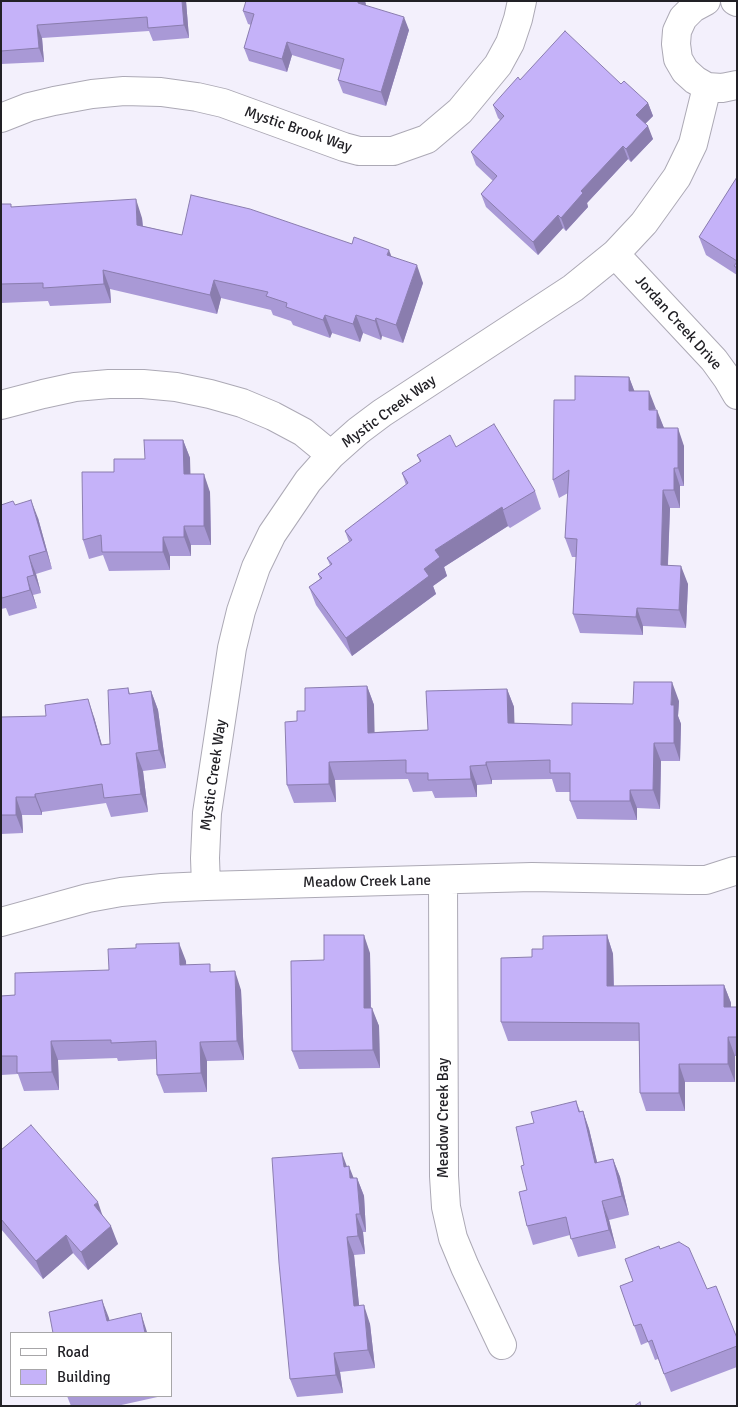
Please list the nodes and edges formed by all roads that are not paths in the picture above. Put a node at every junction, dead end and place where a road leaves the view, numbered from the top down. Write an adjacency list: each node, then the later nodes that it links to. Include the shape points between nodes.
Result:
1 (522, 1): 5 (street, Mystic Brook Way, via 510,43 498,65 460,111 427,139 393,151 359,151 224,103 161,92 92,94 29,107)
2 (706, 1): 4 (street, via 683,18 676,44 678,58 685,71)
3 (737, 85): 4 (street)
4 (707, 87): 6 (street, Mystic Creek Way, via 694,144 677,177 644,223)
5 (1, 118)
6 (615, 254): 7 (street, Jordan Creek Drive, via 714,360); 9 (street, Mystic Creek Way, via 573,288 382,413)
7 (737, 395)
8 (1, 405): 9 (street, via 75,387 143,384 176,387 234,401 273,416 303,432)
9 (331, 455): 12 (street, Mystic Creek Way, via 308,481 272,534 256,567 241,611 232,648 207,813)
10 (736, 872): 11 (street, Meadow Creek Lane, via 706,880 532,877)
11 (444, 880): 12 (street, Meadow Creek Lane); 14 (street, Meadow Creek Bay, via 446,1207 453,1238)
12 (206, 886): 13 (street, Meadow Creek Lane, via 121,892)
13 (1, 922)
14 (502, 1345)

